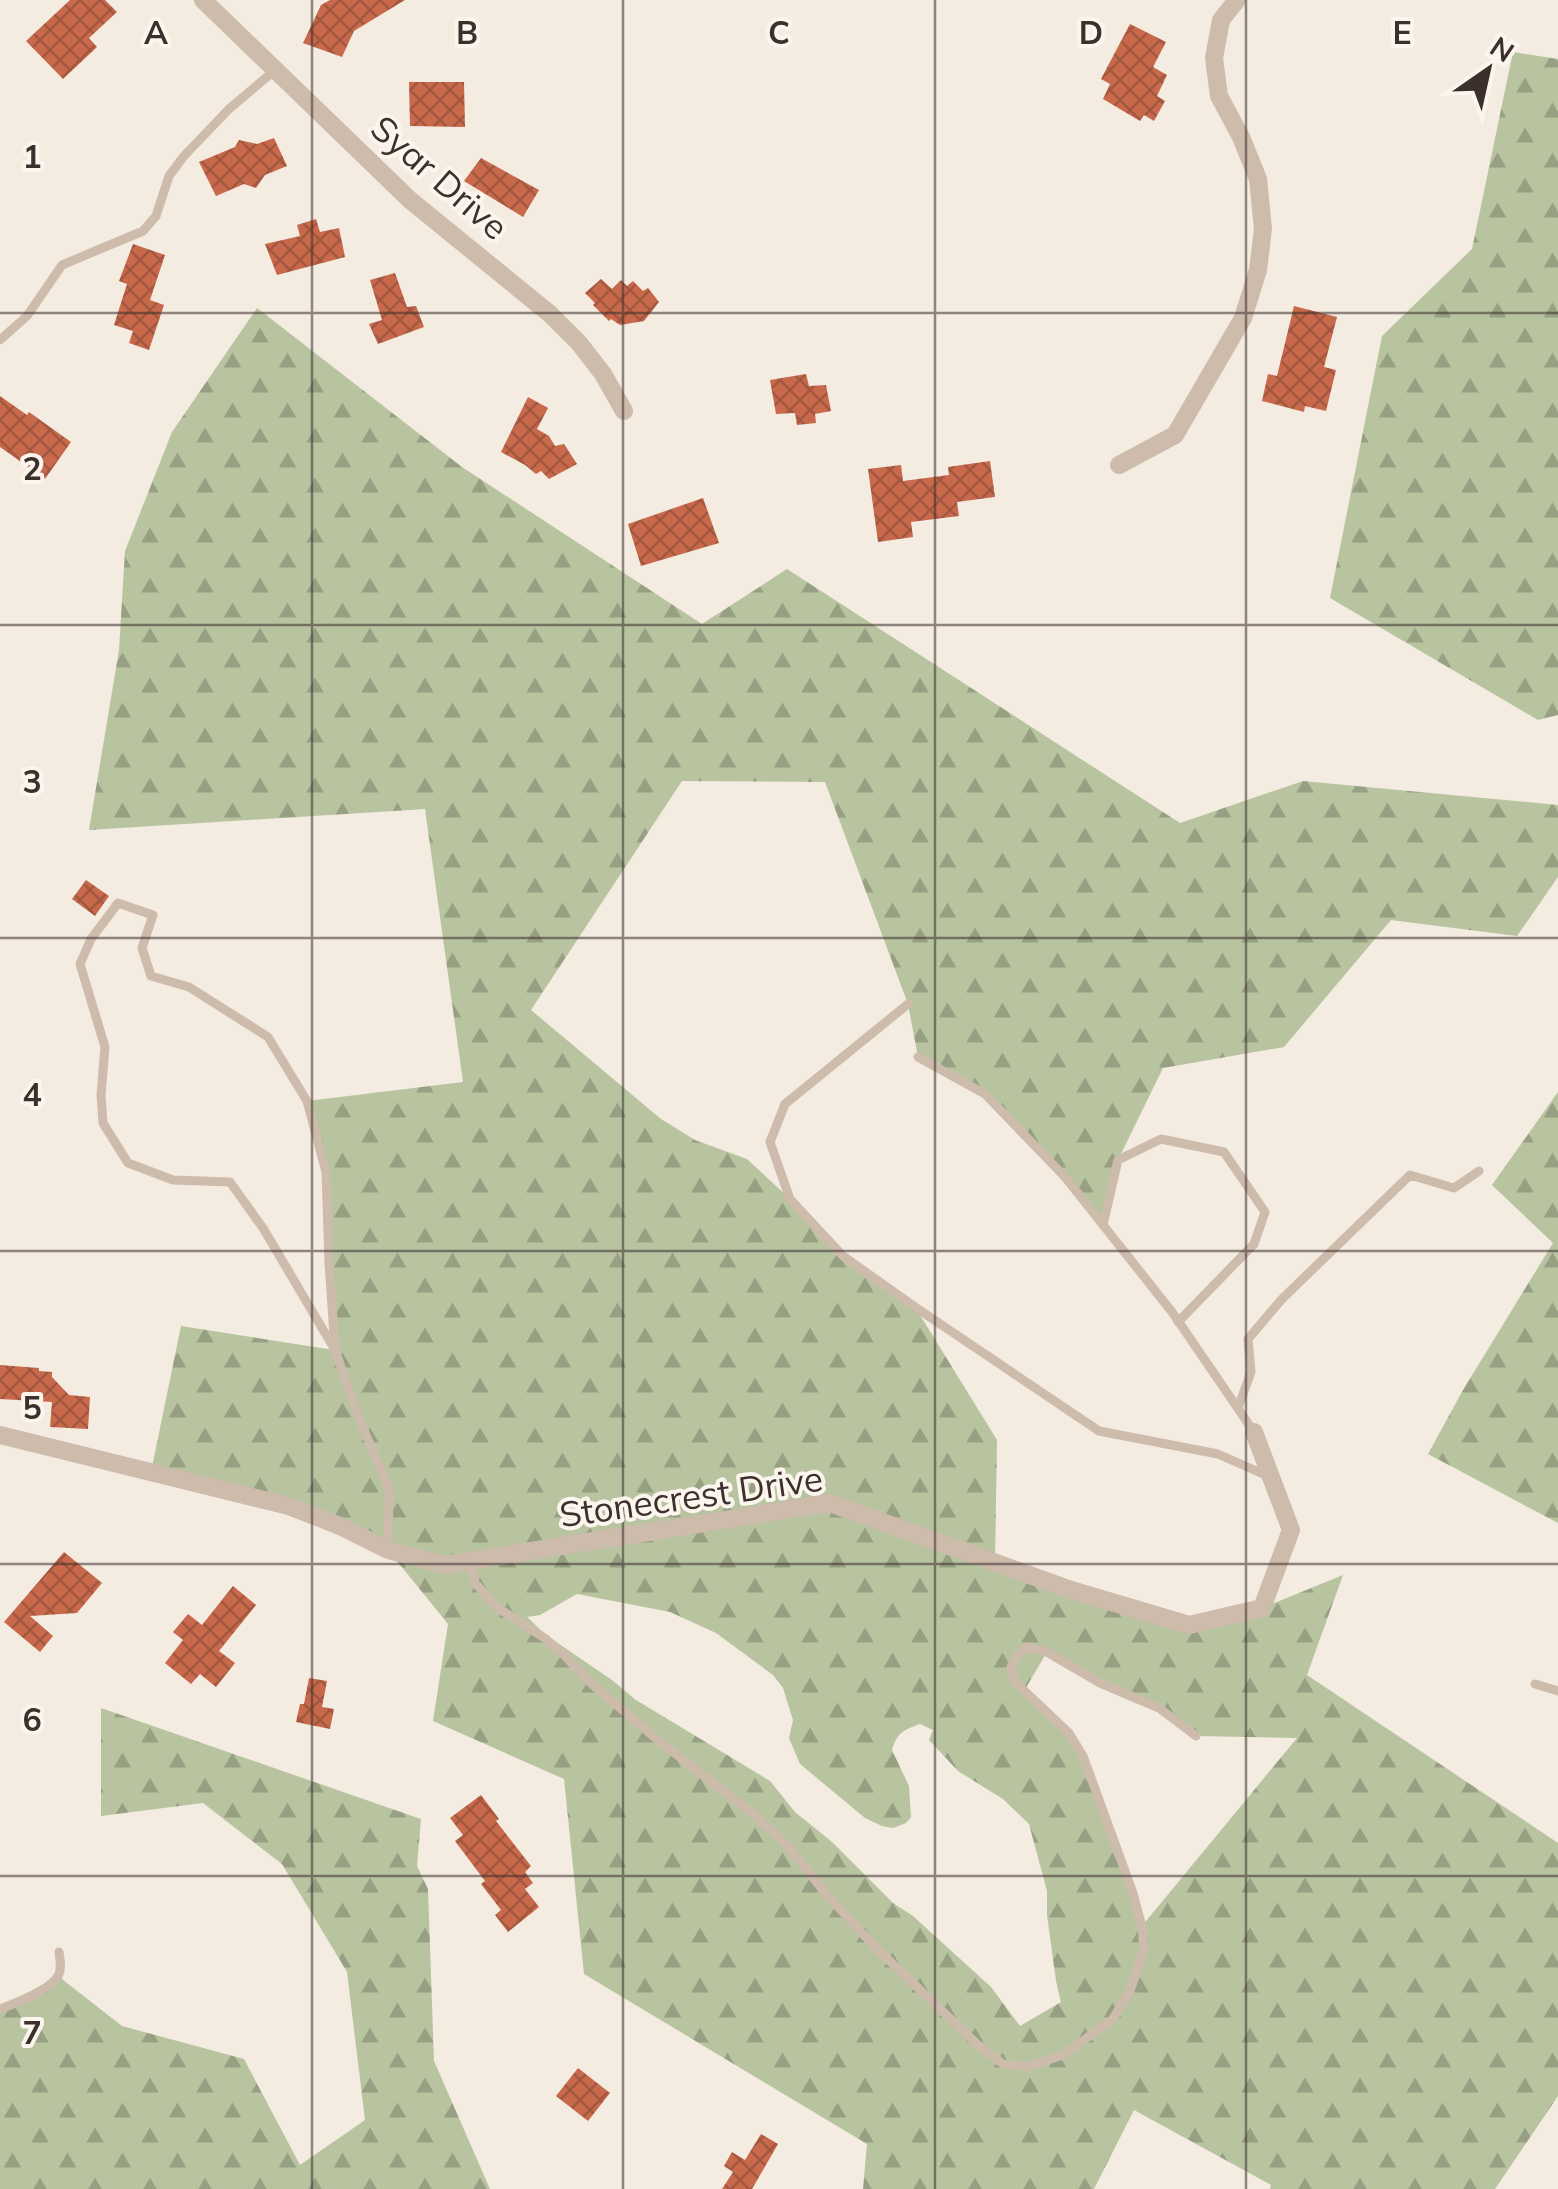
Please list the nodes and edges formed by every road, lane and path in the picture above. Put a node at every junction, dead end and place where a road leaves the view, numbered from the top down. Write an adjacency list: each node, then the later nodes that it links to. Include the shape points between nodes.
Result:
1 (1236, 0): 6 (street, via 1221,20 1214,58 1219,96 1258,179 1258,270 1243,318 1175,435)
2 (209, 2): 3 (street, Syar Drive)
3 (276, 70): 4 (lane, via 184,156 143,231 62,265 27,316); 5 (street, Syar Drive, via 410,200 579,342)
4 (0, 340)
5 (624, 411)
6 (1119, 465)
7 (908, 1004): 16 (lane, via 785,1104 770,1142 790,1200 843,1256 1100,1431 1218,1454)
8 (918, 1056): 10 (lane, via 985,1094)
9 (1478, 1171): 13 (lane, via 1454,1188 1410,1175 1282,1299 1248,1339 1251,1372)
10 (1103, 1225): 11 (lane); 11 (lane, via 1118,1160 1160,1139 1224,1152 1265,1212 1254,1244)
11 (1178, 1322): 13 (lane)
12 (335, 1350): 12 (lane, via 326,1172 307,1102 268,1037 189,987 151,976 142,948 153,915 118,903 80,964 105,1047 102,1123 128,1163 173,1180 230,1182); 17 (lane, via 389,1488)
13 (1238, 1408): 14 (lane)
14 (1254, 1432): 16 (street, Stonecrest Drive)
15 (0, 1436): 17 (street, Stonecrest Drive, via 289,1506)
16 (1272, 1478): 18 (street, Stonecrest Drive, via 1291,1530 1262,1608 1189,1625 830,1503)
17 (388, 1550): 18 (street, Stonecrest Drive, via 444,1566)
18 (468, 1562): 21 (lane, via 498,1608 546,1639 659,1741 752,1813 876,1948 1003,2064 1026,2067 1062,2055 1112,2020 1144,1949 1133,1892 1083,1756 1069,1732 1014,1681 1017,1655 1027,1647 1047,1652 1159,1708)
19 (1535, 1684): 20 (lane)
20 (1558, 1691)
21 (1196, 1736)
22 (59, 1952): 23 (lane, via 58,1976 48,1986)
23 (0, 2010)

